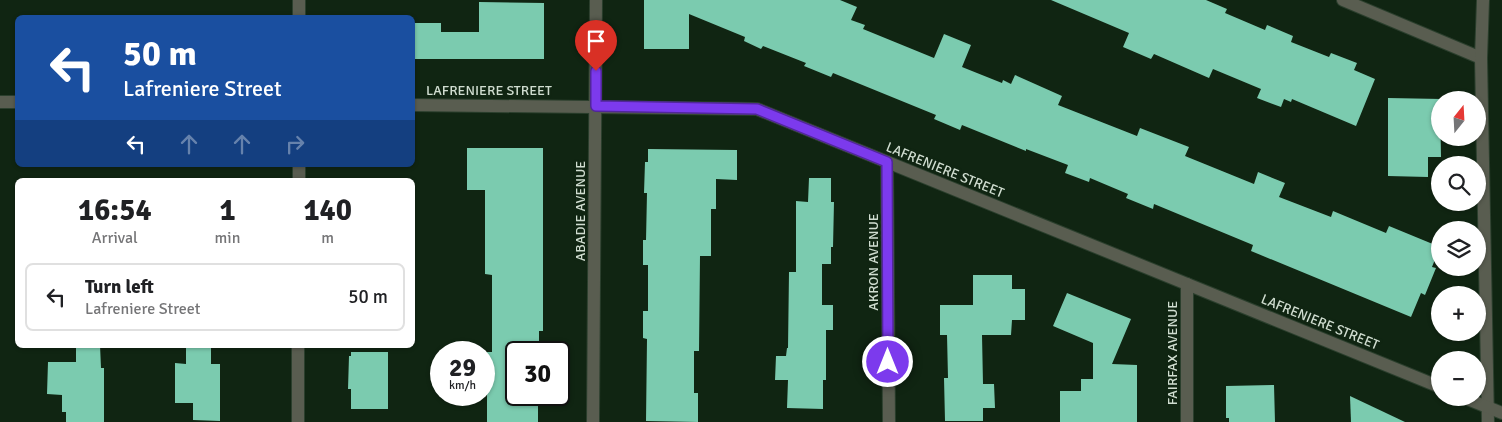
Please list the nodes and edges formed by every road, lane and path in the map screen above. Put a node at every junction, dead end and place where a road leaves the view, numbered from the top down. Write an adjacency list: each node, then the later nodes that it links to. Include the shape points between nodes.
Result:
1 (299, 0): 5 (street)
2 (596, 0): 10 (street, ABADIE AVENUE)
3 (1343, 0): 6 (street)
4 (1483, 0): 6 (street)
5 (299, 15)
6 (1481, 58): 16 (street)
7 (0, 102): 8 (street)
8 (15, 102)
9 (415, 104): 10 (street, LAFRENIERE STREET)
10 (596, 106): 11 (street, LAFRENIERE STREET, via 757,109); 19 (street, ABADIE AVENUE)
11 (887, 162): 12 (street, LAFRENIERE STREET); 20 (street, AKRON AVENUE)
12 (1187, 284): 14 (street, LAFRENIERE STREET); 21 (street, FAIRFAX AVENUE)
13 (298, 348): 18 (street)
14 (1431, 383)
15 (1486, 406): 16 (street)
16 (1489, 407): 17 (street); 22 (street)
17 (1502, 412)
18 (298, 422)
19 (593, 422)
20 (889, 422)
21 (1188, 422)
22 (1488, 422)

